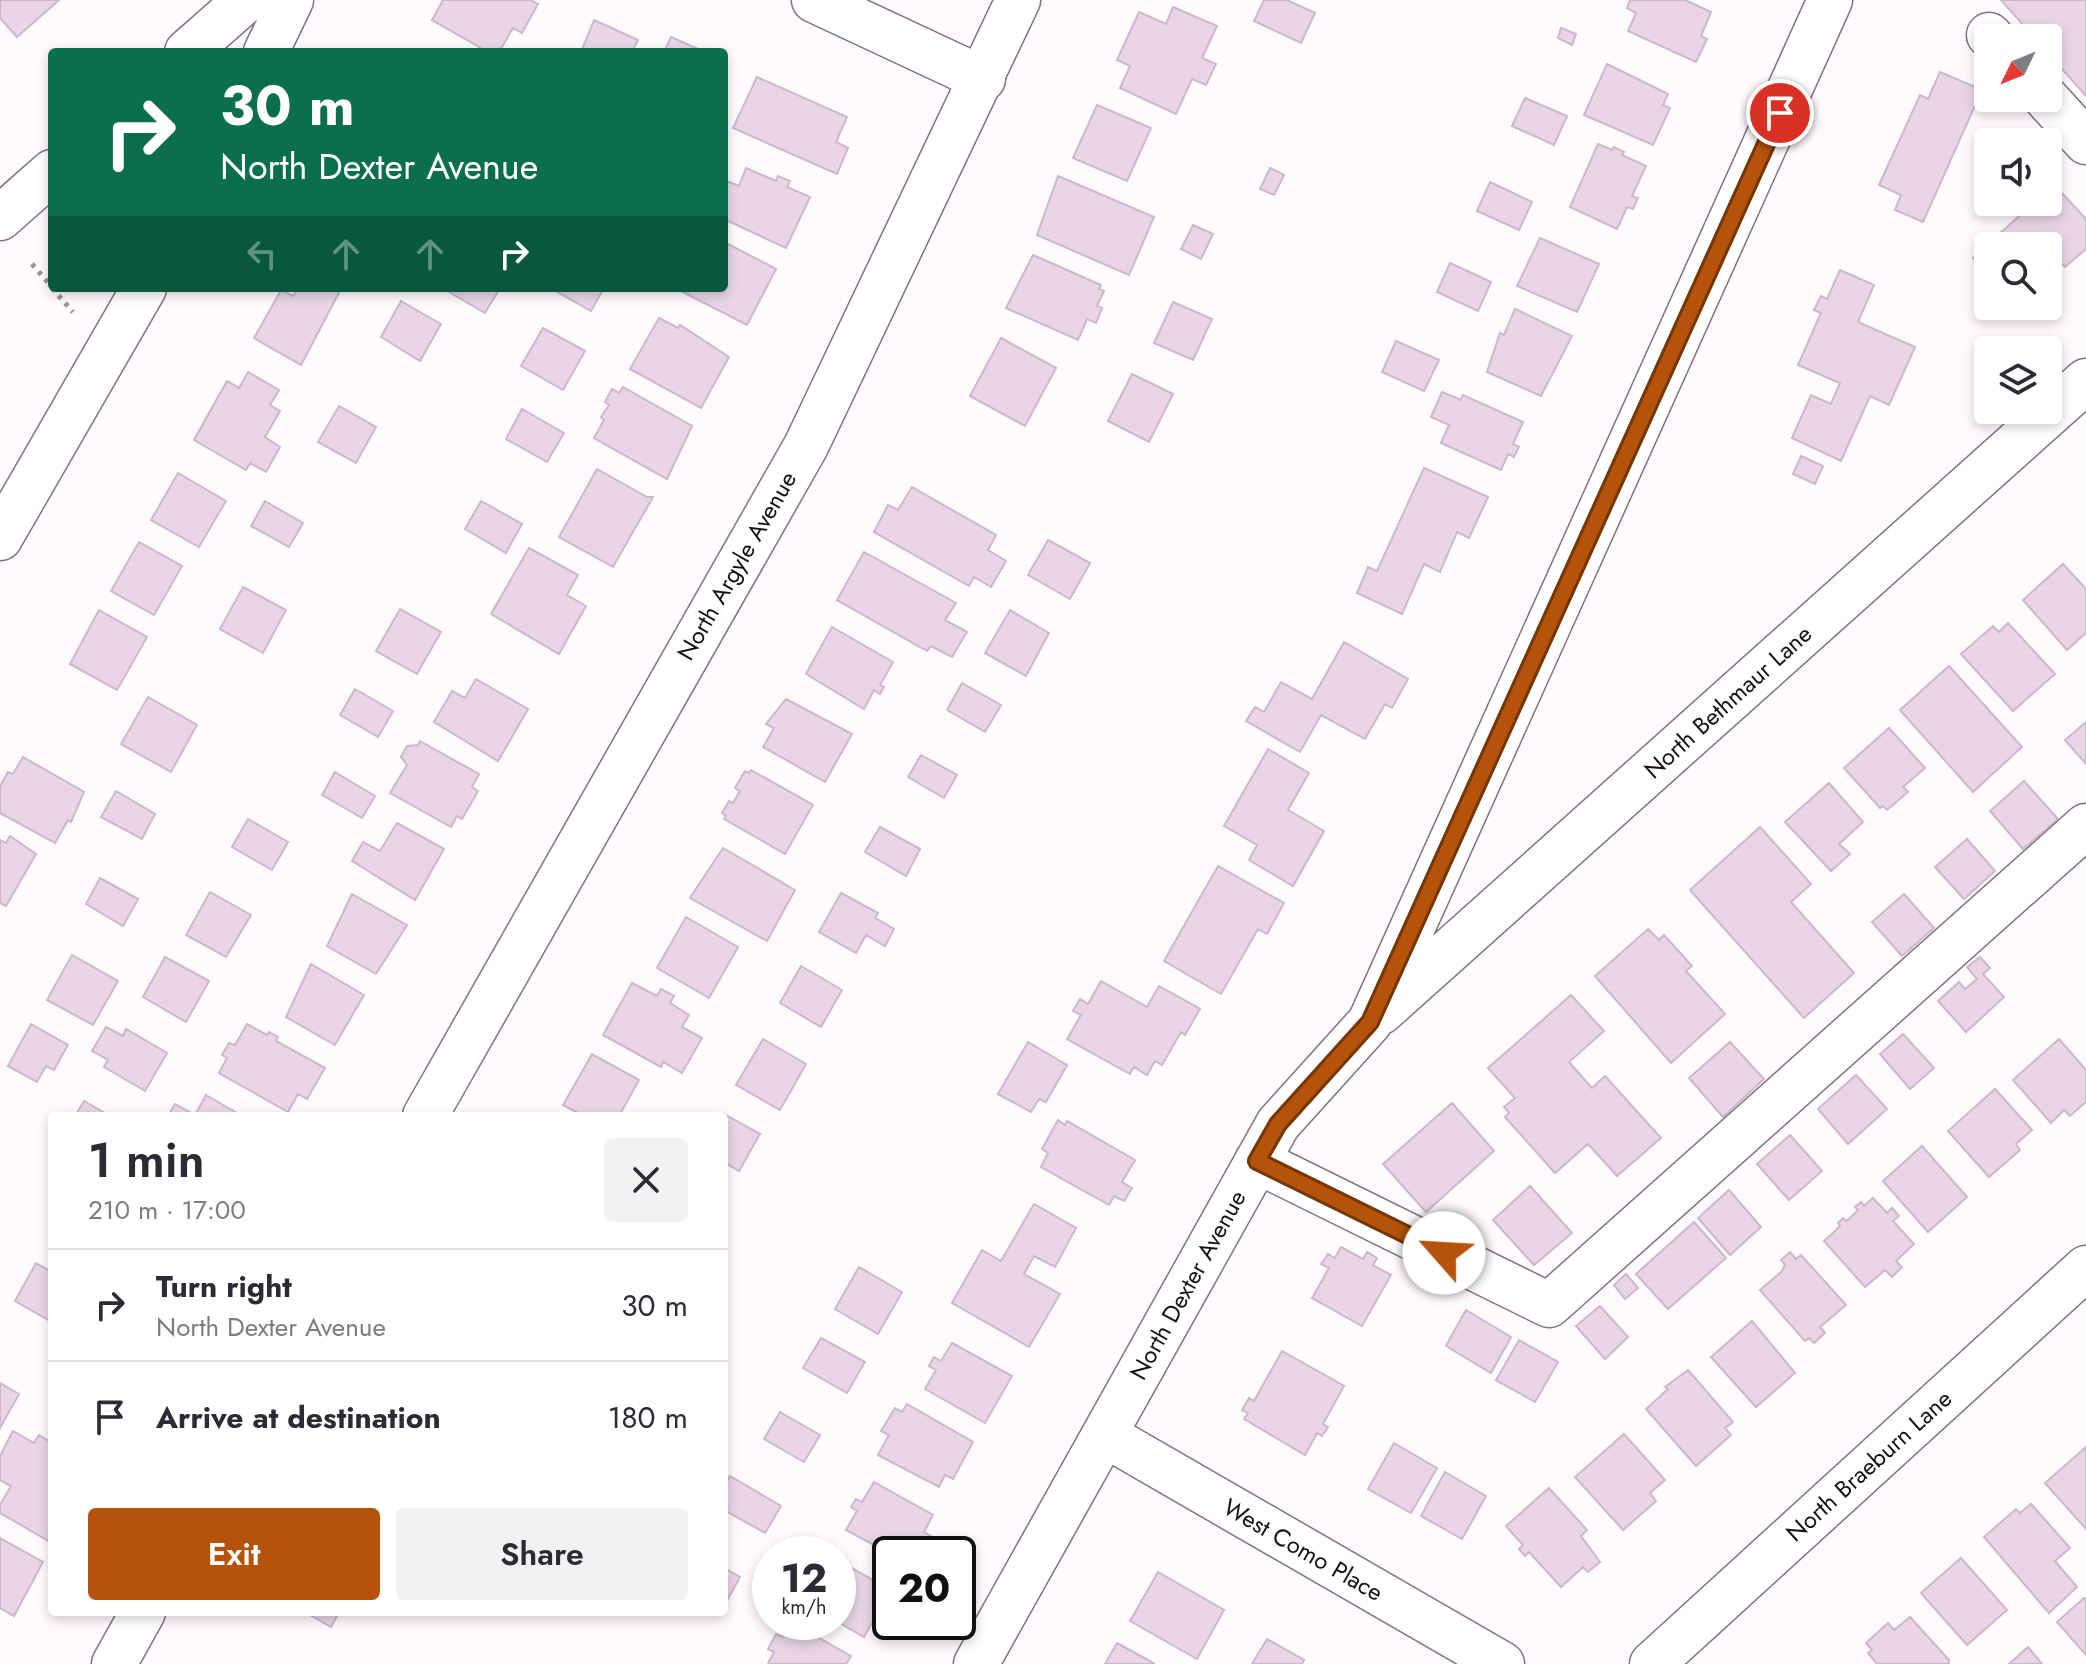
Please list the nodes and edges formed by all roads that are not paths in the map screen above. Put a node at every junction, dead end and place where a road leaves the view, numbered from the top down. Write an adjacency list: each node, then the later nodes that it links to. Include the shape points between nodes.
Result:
1 (246, 0): 6 (street)
2 (291, 0): 7 (street)
3 (814, 0): 8 (street)
4 (1018, 0): 8 (street, North Argyle Avenue)
5 (1830, 0): 17 (street, North Dexter Avenue)
6 (192, 48)
7 (268, 48)
8 (983, 79): 18 (street, North Argyle Avenue, via 806,446)
9 (2059, 112): 10 (street)
10 (2086, 142)
11 (48, 176): 12 (street)
12 (0, 218)
13 (142, 292): 15 (street)
14 (2086, 381): 17 (street, North Bethmaur Lane)
15 (0, 538)
16 (2086, 826): 19 (street, via 1549,1305)
17 (1370, 1022): 19 (street, North Dexter Avenue, via 1278,1124)
18 (427, 1112)
19 (1257, 1161): 21 (street, North Dexter Avenue)
20 (2086, 1268): 26 (street, North Braeburn Lane)
21 (1105, 1435): 24 (street, North Dexter Avenue); 25 (street, West Como Place)
22 (141, 1616): 23 (street)
23 (114, 1664)
24 (976, 1664)
25 (1502, 1664)
26 (1652, 1664)

